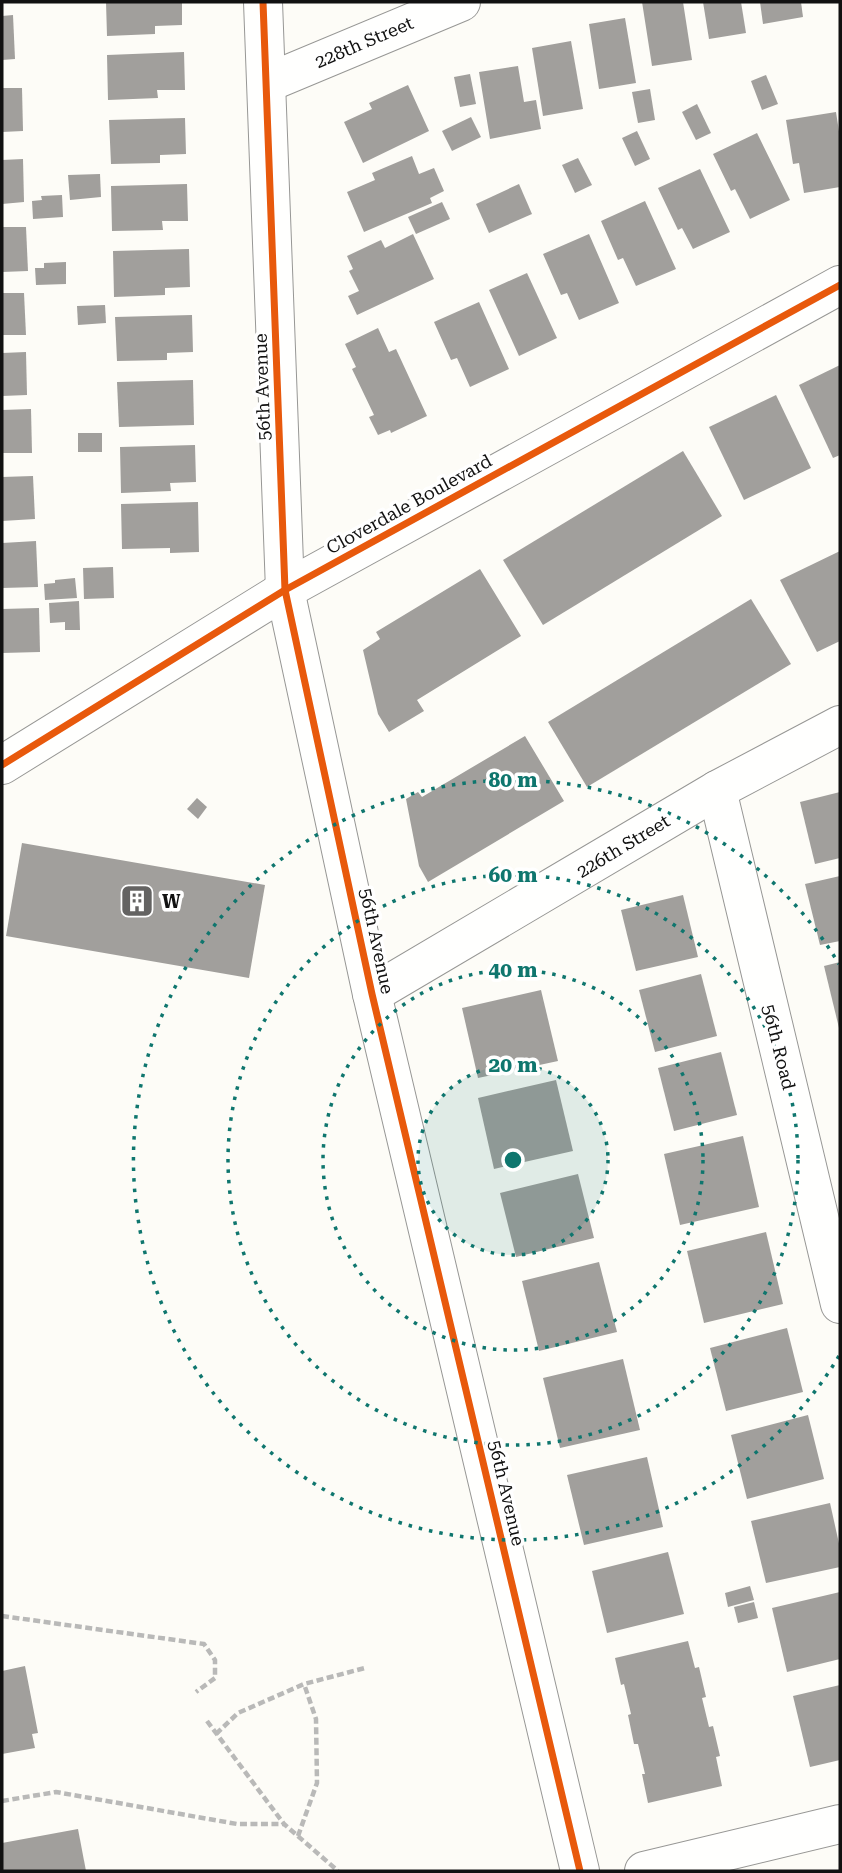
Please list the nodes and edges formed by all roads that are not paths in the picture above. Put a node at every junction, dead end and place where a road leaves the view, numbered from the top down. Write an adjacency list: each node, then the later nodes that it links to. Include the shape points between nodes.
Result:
1 (263, 2): 3 (street, 56th Avenue)
2 (461, 2): 3 (street, 228th Street)
3 (267, 83): 5 (street, 56th Avenue)
4 (840, 285): 5 (street, Cloverdale Boulevard)
5 (285, 590): 7 (street, Cloverdale Boulevard); 9 (street, 56th Avenue)
6 (840, 725): 8 (street, 226th Street)
7 (2, 765)
8 (717, 790): 9 (street, 226th Street); 10 (street, 56th Road)
9 (372, 994): 12 (street, 56th Avenue)
10 (840, 1304)
11 (840, 1825): 13 (street)
12 (580, 1871)
13 (644, 1871)

